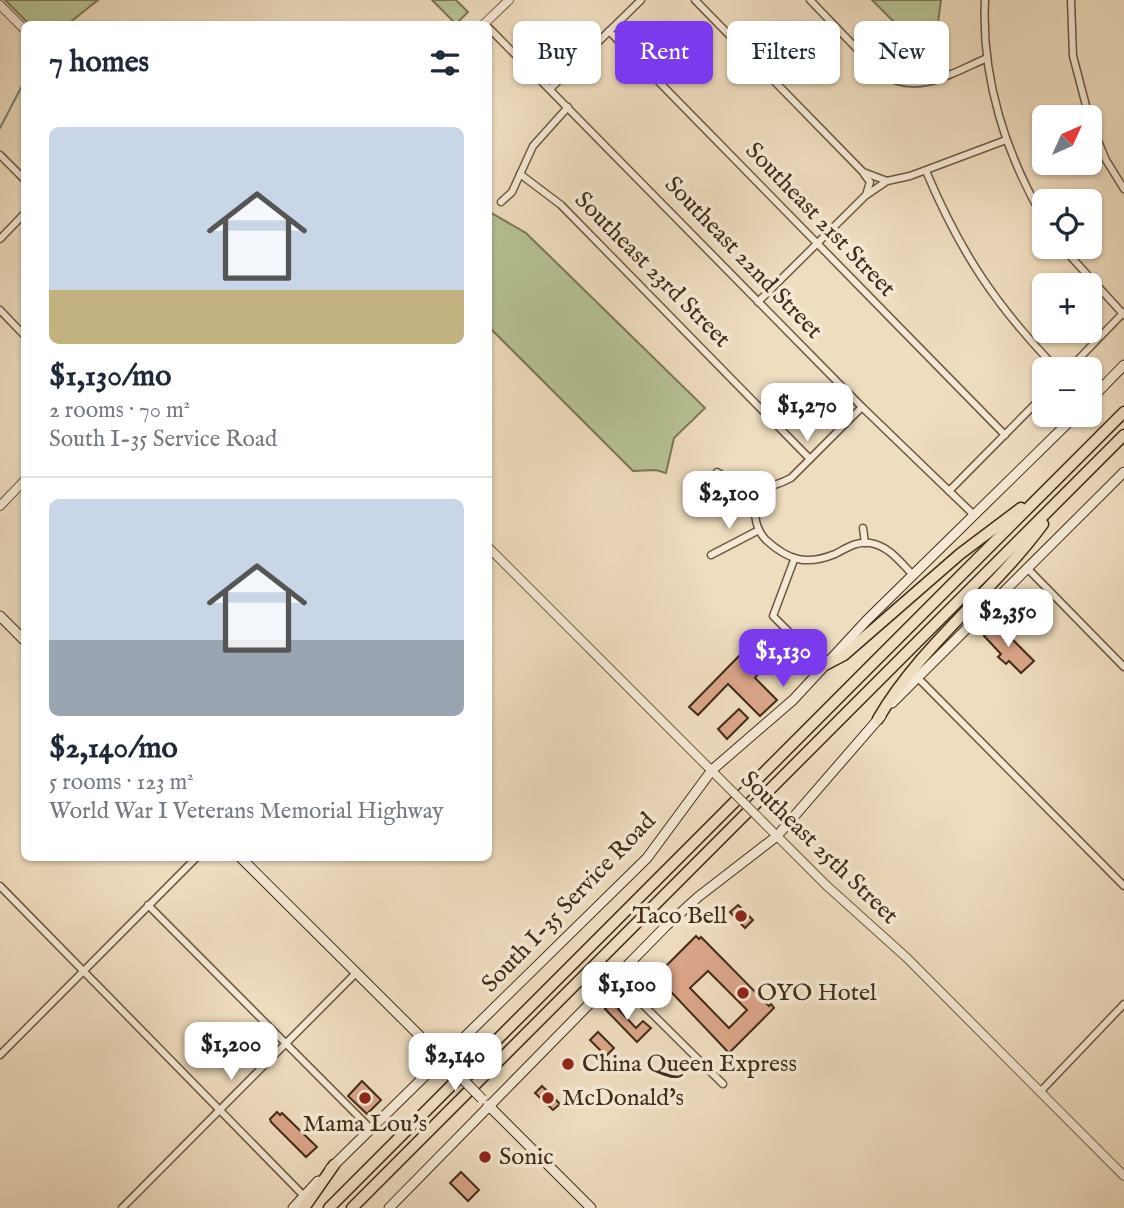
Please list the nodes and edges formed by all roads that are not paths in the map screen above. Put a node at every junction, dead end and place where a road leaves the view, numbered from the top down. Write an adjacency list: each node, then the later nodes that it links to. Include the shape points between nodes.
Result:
1 (509, 0): 8 (street)
2 (641, 0): 11 (street)
3 (695, 0): 20 (street)
4 (810, 0): 12 (street, via 881,74 895,82 931,82)
5 (985, 0): 12 (street)
6 (1071, 0): 14 (street, via 1073,56)
7 (0, 5): 9 (street)
8 (490, 21)
9 (21, 26)
10 (492, 31): 13 (street, Southeast 22nd Street)
11 (609, 31): 13 (street); 30 (street, Southeast 21st Street)
12 (987, 58): 16 (street)
13 (550, 89): 15 (street, Southeast 22nd Street)
14 (1085, 105)
15 (568, 107): 21 (street, via 533,146); 32 (street, Southeast 22nd Street)
16 (1006, 140): 19 (street); 26 (street)
17 (1102, 149): 24 (street)
18 (0, 155): 22 (street)
19 (926, 171): 23 (street); 36 (street, via 977,273 1010,319)
20 (863, 172): 23 (street); 25 (street, via 870,182)
21 (520, 174): 27 (street); 46 (street, Southeast 23rd Street, via 561,205)
22 (21, 176)
23 (887, 180): 25 (street)
24 (1124, 189)
25 (865, 197): 30 (street)
26 (1032, 198)
27 (501, 202)
28 (21, 218): 29 (street)
29 (0, 239)
30 (816, 244): 32 (street); 44 (street, Southeast 21st Street)
31 (1073, 259): 34 (street)
32 (758, 302): 40 (street, Southeast 22nd Street)
33 (0, 310): 35 (street)
34 (1124, 313): 37 (street)
35 (21, 332)
36 (1046, 357)
37 (1081, 357)
38 (1124, 365): 39 (main road)
39 (1102, 388)
40 (862, 407): 46 (street); 52 (street, Southeast 22nd Street)
41 (1032, 407): 44 (street)
42 (1124, 412): 49 (highway)
43 (1064, 427): 55 (main road, South I-35 Service Road)
44 (1005, 435): 52 (street)
45 (1124, 435): 53 (highway)
46 (810, 459): 51 (street, via 791,478)
47 (717, 472): 51 (street)
48 (1124, 472): 62 (main road)
49 (1054, 482): 66 (highway, via 960,554 844,654); 94 (highway)
50 (21, 484): 54 (street)
51 (757, 489): 57 (street, via 754,502)
52 (949, 491): 55 (street, Southeast 22nd Street)
53 (1064, 496): 69 (highway, via 1020,556 894,692); 95 (highway)
54 (0, 506)
55 (973, 514): 63 (main road, South I-35 Service Road)
56 (863, 528): 58 (street)
57 (759, 530): 60 (street); 61 (street)
58 (865, 542): 61 (street, via 823,558); 63 (street, via 891,552)
59 (492, 551): 70 (street, Southeast 25th Street)
60 (711, 555)
61 (794, 560): 66 (street, via 773,616)
62 (1027, 568): 67 (street); 68 (main road)
63 (913, 575): 66 (main road, South I-35 Service Road)
64 (0, 616): 65 (main road)
65 (21, 637)
66 (823, 666): 70 (main road, South I-35 Service Road, via 793,700)
67 (1124, 667)
68 (917, 677): 69 (main road); 75 (street)
69 (878, 719): 71 (main road)
70 (712, 770): 71 (street, Southeast 25th Street, bridge); 83 (main road, South I-35 Service Road, via 647,858)
71 (777, 836): 79 (main road, via 684,908); 85 (street, Southeast 25th Street)
72 (193, 861): 76 (street)
73 (244, 861): 78 (main road)
74 (0, 886): 77 (street)
75 (1124, 886)
76 (148, 905): 77 (street); 81 (street)
77 (83, 971): 82 (street); 87 (street)
78 (356, 973): 81 (street); 83 (main road)
79 (615, 977): 84 (street); 86 (main road)
80 (1124, 1004): 85 (street)
81 (287, 1044): 87 (street); 88 (street)
82 (0, 1055)
83 (441, 1057): 86 (main road, bridge); 88 (main road, South I-35 Service Road)
84 (723, 1084)
85 (1040, 1092): 90 (street, Southeast 25th Street)
86 (491, 1107): 96 (main road); 97 (main road)
87 (220, 1111): 91 (street); 92 (street)
88 (370, 1129): 89 (main road, South I-35 Service Road)
89 (334, 1165): 91 (highway)
90 (1124, 1175)
91 (304, 1202): 93 (main road)
92 (122, 1208)
93 (293, 1208)
94 (329, 1208)
95 (352, 1208)
96 (389, 1208)
97 (591, 1208)

